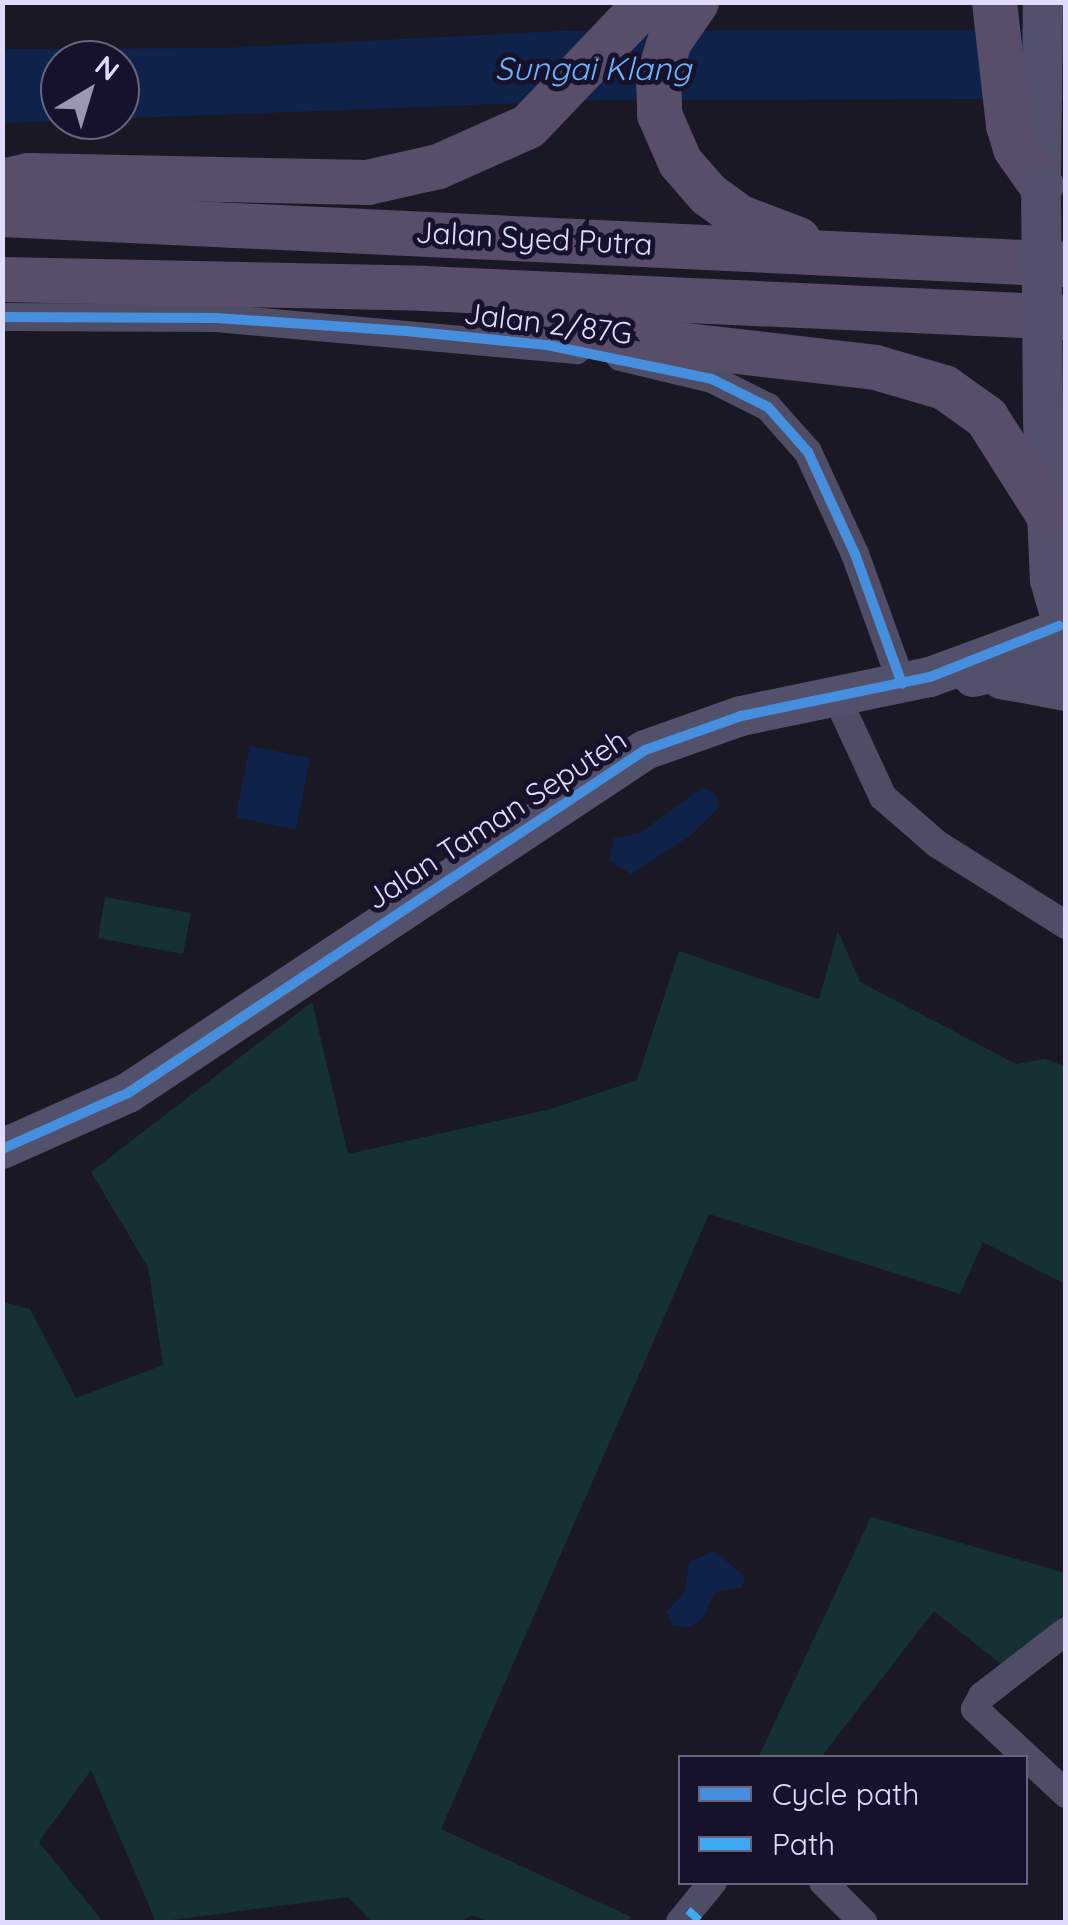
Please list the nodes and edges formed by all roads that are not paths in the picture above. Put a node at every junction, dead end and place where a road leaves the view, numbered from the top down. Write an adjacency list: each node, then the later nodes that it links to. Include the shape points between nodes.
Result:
1 (646, 2): 5 (main road, via 528,126 438,166 367,182 28,174)
2 (696, 2): 8 (main road, via 668,41 658,77 659,114 680,162 740,217)
3 (994, 2): 6 (main road, via 1008,124)
4 (1043, 2): 6 (street)
5 (2, 181)
6 (1040, 185): 16 (street, bridge)
7 (2, 214): 8 (main road, Jalan Syed Putra)
8 (834, 252): 9 (main road, Jalan Syed Putra)
9 (1066, 264)
10 (2, 278): 11 (main road, Jalan Syed Putra)
11 (424, 288): 12 (main road, Jalan Syed Putra); 16 (main road, via 582,333 875,367 944,387 986,417)
12 (654, 298): 14 (main road, Jalan Syed Putra); 15 (main road)
13 (2, 317): 19 (street, Jalan 2/87G, via 216,318 406,331 585,352 712,380 768,407 808,452 855,554)
14 (1066, 317)
15 (1066, 346)
16 (1047, 512): 17 (street)
17 (1050, 580): 18 (street); 19 (street)
18 (1064, 636): 19 (street, Jalan Taman Seputeh)
19 (946, 675): 20 (street); 21 (street, Jalan Taman Seputeh)
20 (1066, 691)
21 (837, 698): 22 (street, via 882,798 937,844); 23 (street, Jalan Taman Seputeh, via 741,716 646,750 128,1093)
22 (1066, 924)
23 (2, 1149)
24 (1066, 1630): 25 (street, via 982,1696 975,1709)
25 (1024, 1755)
26 (1028, 1759): 27 (street)
27 (1066, 1794)
28 (711, 1885): 30 (street)
29 (825, 1885): 31 (street)
30 (680, 1922)
31 (863, 1922)

